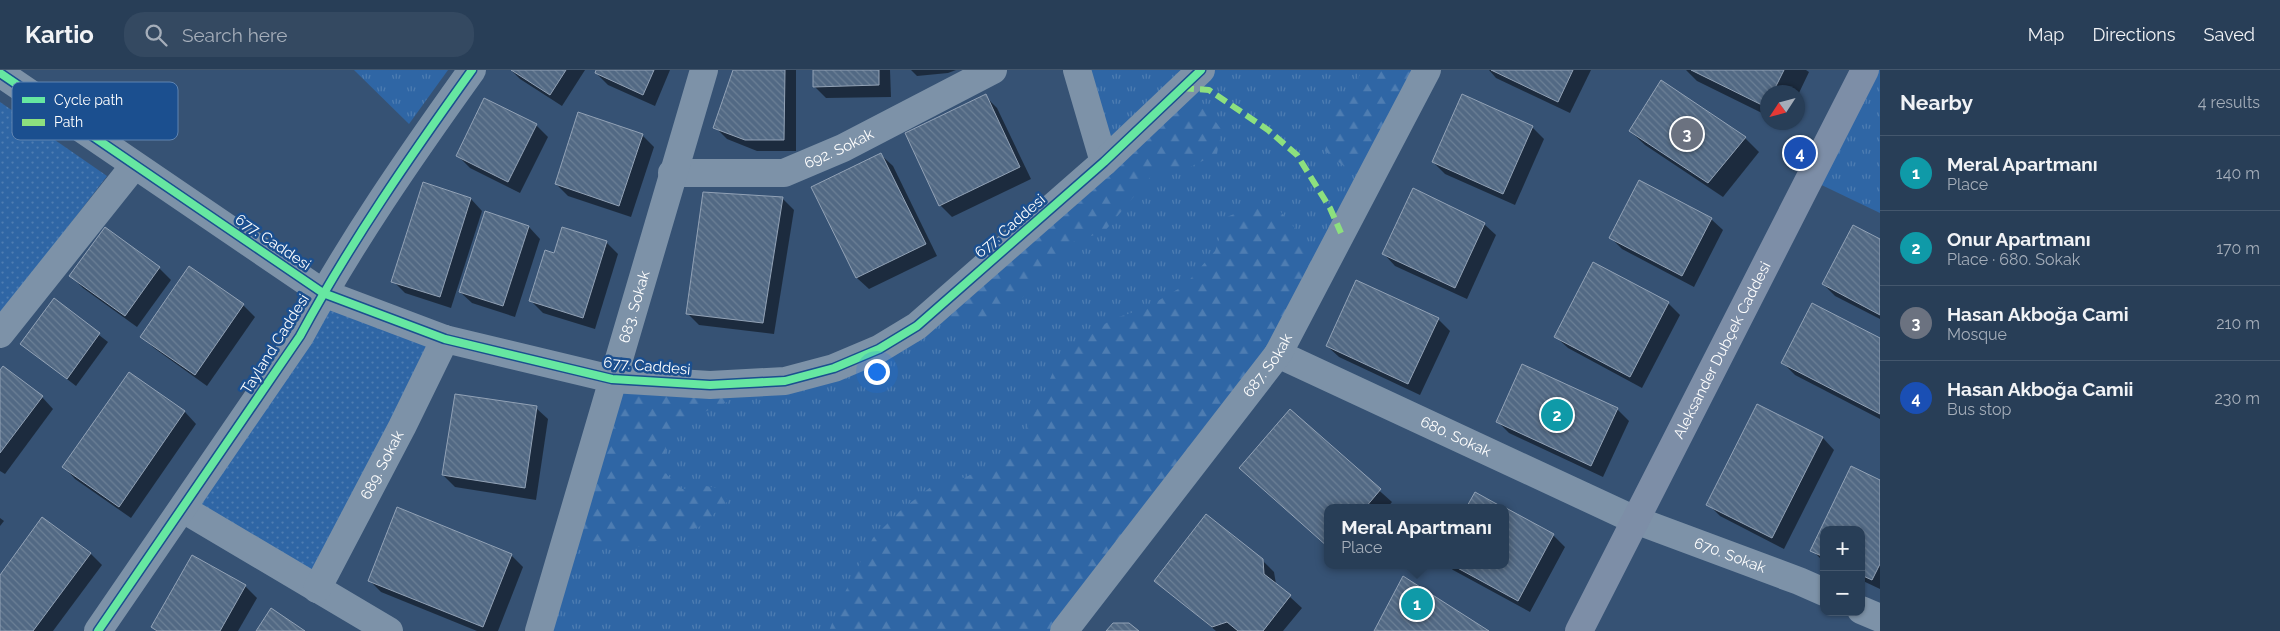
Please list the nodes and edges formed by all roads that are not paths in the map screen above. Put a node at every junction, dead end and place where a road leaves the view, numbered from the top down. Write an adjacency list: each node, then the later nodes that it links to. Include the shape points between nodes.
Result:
1 (472, 70): 14 (street, Tayland Caddesi, via 424,136)
2 (704, 70): 13 (street, 683. Sokak)
3 (993, 70): 13 (street, 692. Sokak, via 843,148 784,172)
4 (1078, 70): 11 (street)
5 (1201, 70): 11 (street, 677. Caddesi)
6 (1427, 70): 17 (street, 687. Sokak)
7 (1865, 70): 20 (main road, Aleksander Dubçek Caddesi)
8 (0, 73): 9 (street, 677. Caddesi)
9 (13, 82)
10 (97, 140): 12 (street, 677. Caddesi)
11 (1104, 162): 18 (street, 677. Caddesi, via 917,326 879,349 834,368 785,381 710,385)
12 (134, 166): 14 (street, 677. Caddesi); 15 (street)
13 (672, 173): 18 (street, 683. Sokak)
14 (323, 293): 16 (street, 677. Caddesi); 19 (street, Tayland Caddesi, via 300,336)
15 (0, 334)
16 (445, 339): 18 (street, 677. Caddesi); 21 (street, 689. Sokak)
17 (1278, 354): 20 (street, 680. Sokak); 28 (street, 687. Sokak)
18 (612, 379): 27 (street, 683. Sokak)
19 (183, 509): 21 (street); 25 (street, Tayland Caddesi)
20 (1635, 520): 22 (street, 670. Sokak); 29 (main road, Aleksander Dubçek Caddesi)
21 (318, 589): 26 (street)
22 (1820, 590)
23 (1865, 612): 24 (street)
24 (1880, 618)
25 (98, 631)
26 (388, 631)
27 (538, 631)
28 (1064, 631)
29 (1579, 631)

